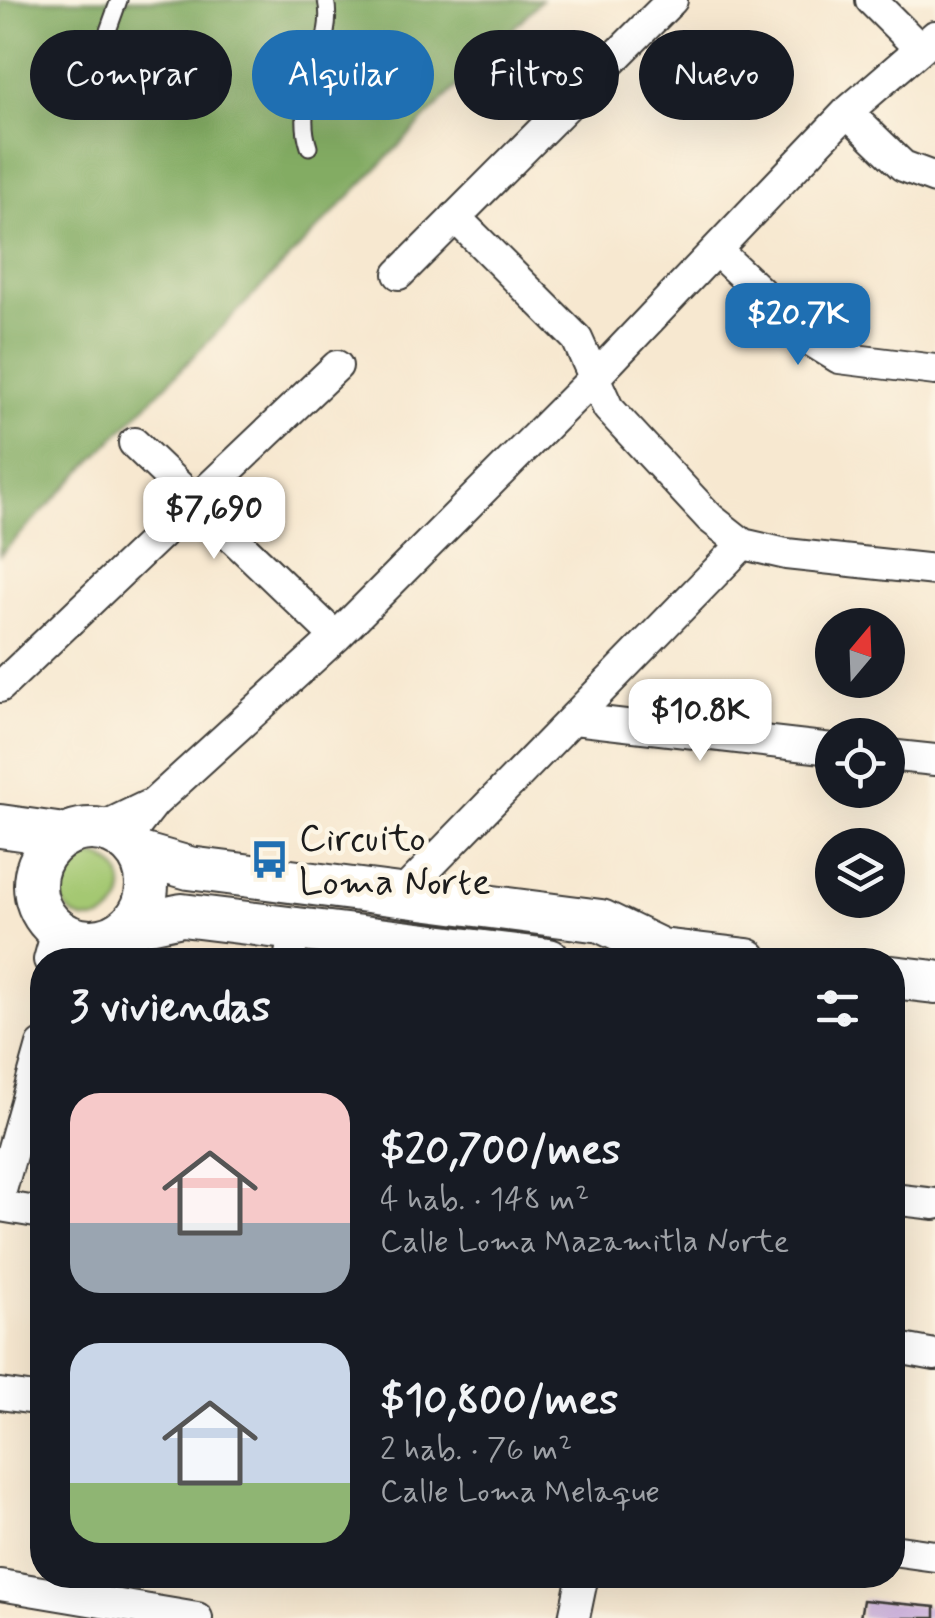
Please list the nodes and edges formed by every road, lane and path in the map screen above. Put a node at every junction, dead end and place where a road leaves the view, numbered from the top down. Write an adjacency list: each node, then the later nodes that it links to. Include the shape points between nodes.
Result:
1 (119, 0): 5 (lane)
2 (326, 0): 8 (lane, via 304,101)
3 (672, 0): 10 (street)
4 (871, 0): 6 (street)
5 (108, 30)
6 (927, 41): 7 (street)
7 (847, 112): 9 (street, via 903,166); 11 (street)
8 (308, 147)
9 (935, 178)
10 (455, 218): 12 (street); 15 (street, via 577,340)
11 (717, 251): 14 (street, via 813,342 840,358); 15 (street)
12 (398, 274)
13 (337, 366): 17 (street)
14 (935, 370)
15 (595, 378): 18 (street, via 608,408 710,518); 20 (street)
16 (134, 443): 17 (street)
17 (197, 504): 20 (street); 21 (street)
18 (743, 544): 19 (street); 22 (street)
19 (935, 570)
20 (336, 638): 27 (street)
21 (0, 687)
22 (574, 720): 23 (street); 29 (street)
23 (815, 747)
24 (905, 757): 25 (street)
25 (935, 760)
26 (0, 826): 27 (street)
27 (106, 839): 29 (street, via 189,868); 30 (street, via 147,891); 30 (street, via 50,845 34,877)
28 (0, 878): 30 (street)
29 (401, 895): 33 (street, via 601,920)
30 (77, 938): 31 (street, via 182,915)
31 (292, 944): 32 (street)
32 (355, 948)
33 (656, 948)
34 (905, 979): 35 (street)
35 (935, 982)
36 (30, 1088): 37 (street)
37 (0, 1194)
38 (905, 1201): 39 (street)
39 (935, 1204)
40 (0, 1206): 41 (street)
41 (30, 1211)
42 (905, 1349): 43 (street)
43 (935, 1355)
44 (0, 1394): 45 (street)
45 (30, 1398)
46 (905, 1552): 47 (street)
47 (935, 1556)
48 (0, 1585): 50 (street)
49 (580, 1588): 51 (street)
50 (198, 1618)
51 (574, 1618)

